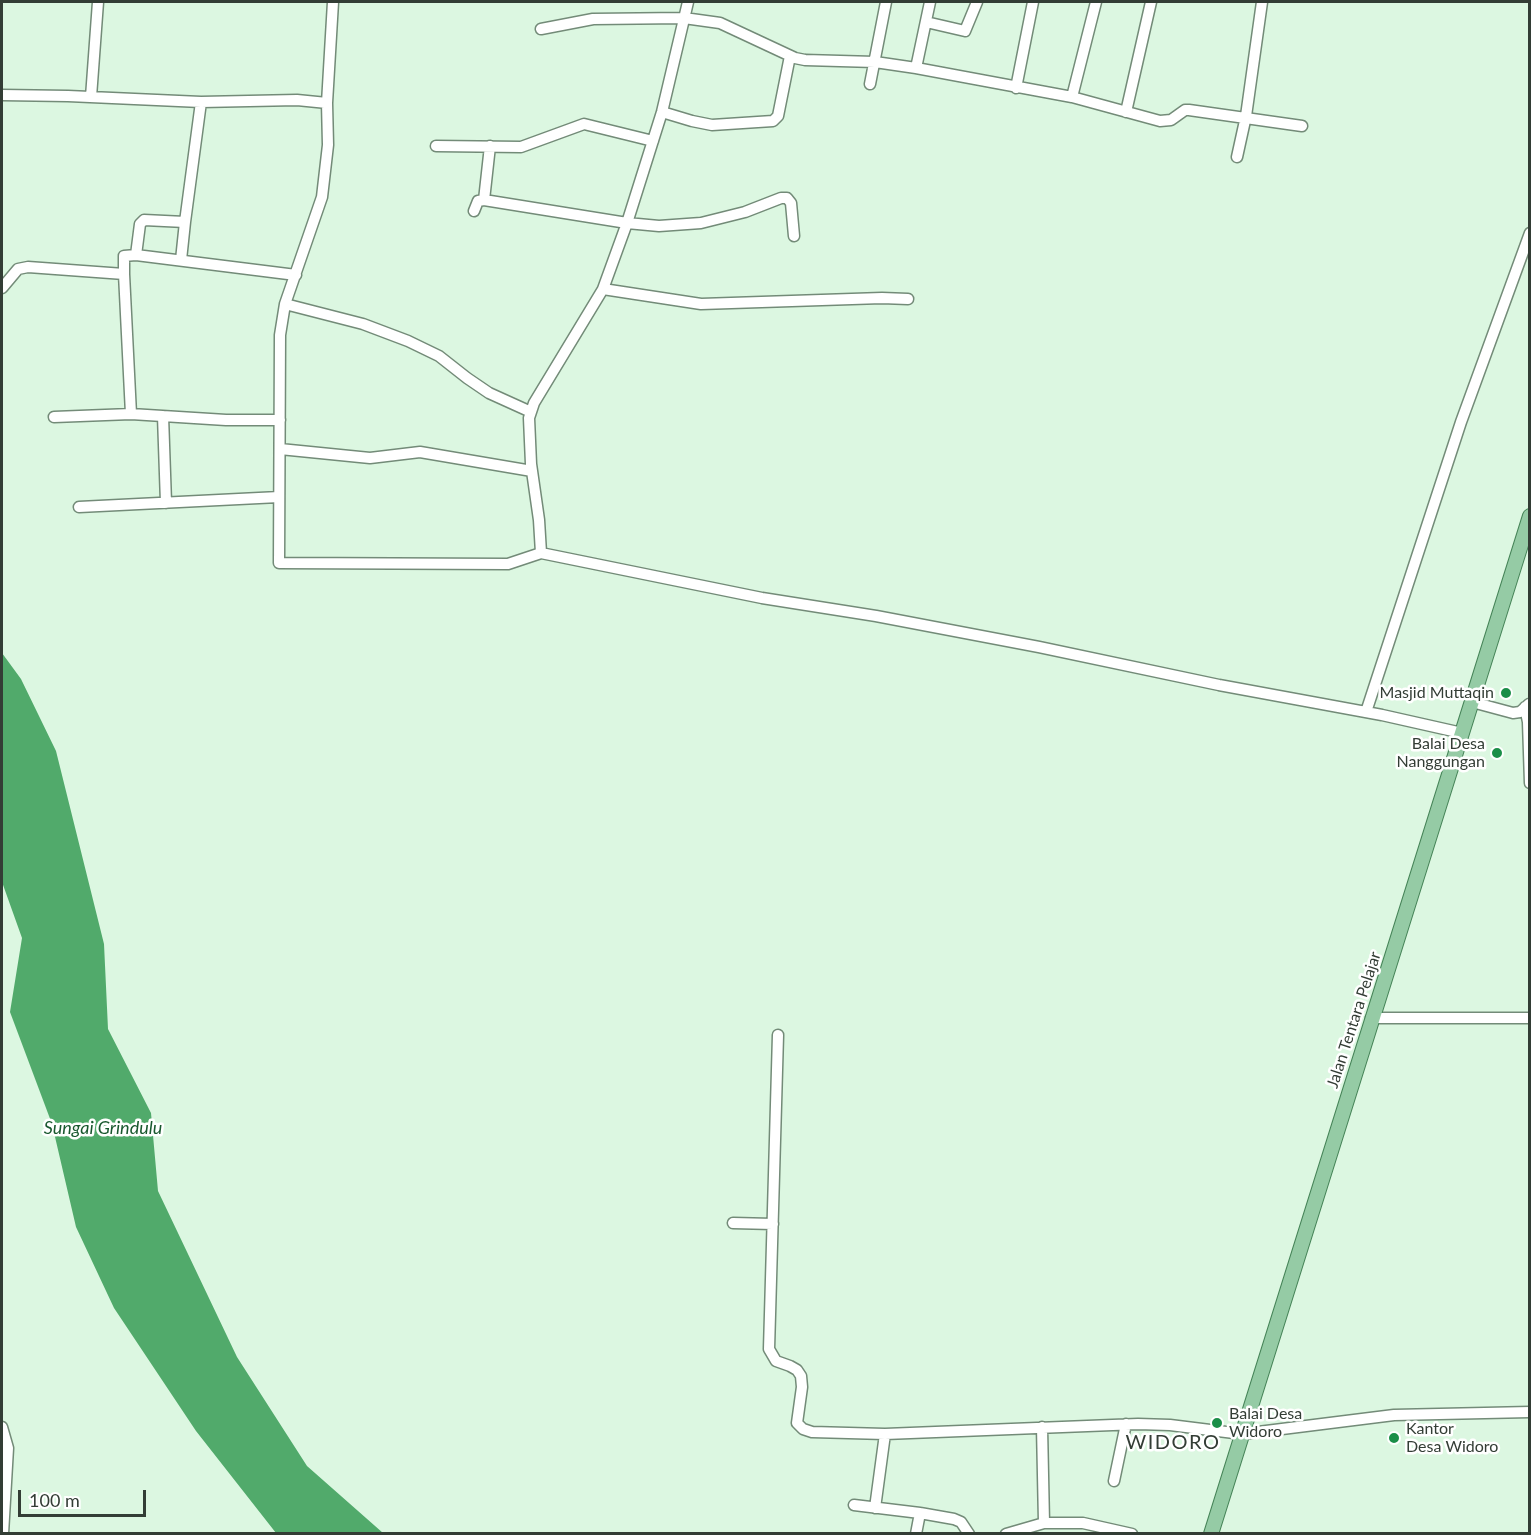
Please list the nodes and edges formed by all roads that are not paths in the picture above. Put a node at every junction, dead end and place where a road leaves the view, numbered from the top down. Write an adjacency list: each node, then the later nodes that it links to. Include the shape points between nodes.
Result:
1 (98, 2): 20 (street)
2 (333, 2): 23 (street)
3 (688, 2): 11 (street)
4 (886, 2): 15 (street)
5 (930, 2): 12 (street)
6 (977, 2): 12 (street, via 965,31)
7 (1033, 2): 18 (street)
8 (1096, 2): 21 (street)
9 (1151, 2): 25 (street)
10 (1262, 2): 26 (street)
11 (684, 18): 13 (street, via 593,19); 14 (street, via 720,23); 24 (street)
12 (926, 22): 16 (street)
13 (541, 29)
14 (790, 56): 15 (street); 24 (street, via 778,116 773,121 712,125)
15 (875, 62): 16 (street); 17 (street)
16 (916, 68): 18 (street)
17 (870, 84)
18 (1016, 87): 21 (street)
19 (2, 95): 20 (street)
20 (91, 97): 22 (street)
21 (1072, 97): 25 (street)
22 (201, 102): 23 (street); 34 (street)
23 (327, 103): 41 (street, via 328,145 322,197)
24 (662, 112): 28 (street)
25 (1126, 112): 26 (street, via 1167,121 1185,110)
26 (1246, 116): 27 (street); 31 (street)
27 (1302, 126)
28 (653, 141): 30 (street, via 584,124 521,147); 35 (street)
29 (436, 146): 30 (street)
30 (490, 146): 32 (street)
31 (1237, 157)
32 (484, 200): 33 (street, via 478,201); 35 (street)
33 (474, 211)
34 (185, 222): 38 (street, via 144,220 140,224); 39 (street)
35 (627, 223): 37 (street, via 701,223 784,198 791,203); 43 (street)
36 (1530, 233): 60 (street, via 1461,422)
37 (795, 236)
38 (136, 255): 39 (street); 40 (street, via 124,256)
39 (181, 260): 41 (street)
40 (124, 274): 42 (street, via 21,268); 47 (street)
41 (296, 275): 45 (street)
42 (2, 288)
43 (603, 289): 44 (street, via 701,304); 46 (street)
44 (908, 299)
45 (285, 304): 46 (street, via 363,324 408,341 439,356 489,393); 50 (street, via 280,335)
46 (531, 412): 52 (street)
47 (131, 414): 48 (street); 49 (street)
48 (163, 416): 50 (street); 54 (street)
49 (54, 417)
50 (280, 420): 51 (street)
51 (280, 449): 52 (street, via 370,458 420,452); 53 (street)
52 (532, 471): 57 (street)
53 (279, 497): 54 (street); 57 (street, via 281,564 508,564)
54 (166, 503): 55 (street)
55 (78, 507)
56 (1530, 516): 58 (main road, Jalan Tentara Pelajar)
57 (540, 553): 60 (street)
58 (1472, 702): 59 (street, via 1513,713); 61 (main road, Jalan Tentara Pelajar)
59 (1527, 706): 62 (street)
60 (1366, 712): 61 (street)
61 (1462, 733): 63 (main road, Jalan Tentara Pelajar)
62 (1530, 783)
63 (1371, 1018): 64 (street); 73 (main road, Jalan Tentara Pelajar)
64 (1530, 1018)
65 (778, 1035): 67 (street)
66 (733, 1223): 67 (street)
67 (773, 1224): 72 (street, via 769,1349 776,1361 790,1365 801,1376 797,1423 812,1432)
68 (1530, 1412): 73 (street, via 1394,1415)
69 (1126, 1424): 71 (street); 73 (street); 74 (street)
70 (2, 1427): 81 (street, via 8,1448)
71 (1042, 1427): 72 (street); 78 (street)
72 (885, 1434): 76 (street)
73 (1242, 1434): 86 (main road, Jalan Tentara Pelajar)
74 (1114, 1480)
75 (854, 1505): 76 (street)
76 (875, 1508): 77 (street)
77 (920, 1513): 82 (street); 83 (street, via 954,1519)
78 (1044, 1523): 79 (street); 80 (street)
79 (1068, 1528): 85 (street, via 1083,1523)
80 (1019, 1531): 84 (street)
81 (3, 1533)
82 (916, 1533)
83 (969, 1533)
84 (1006, 1533)
85 (1132, 1533)
86 (1211, 1533)

